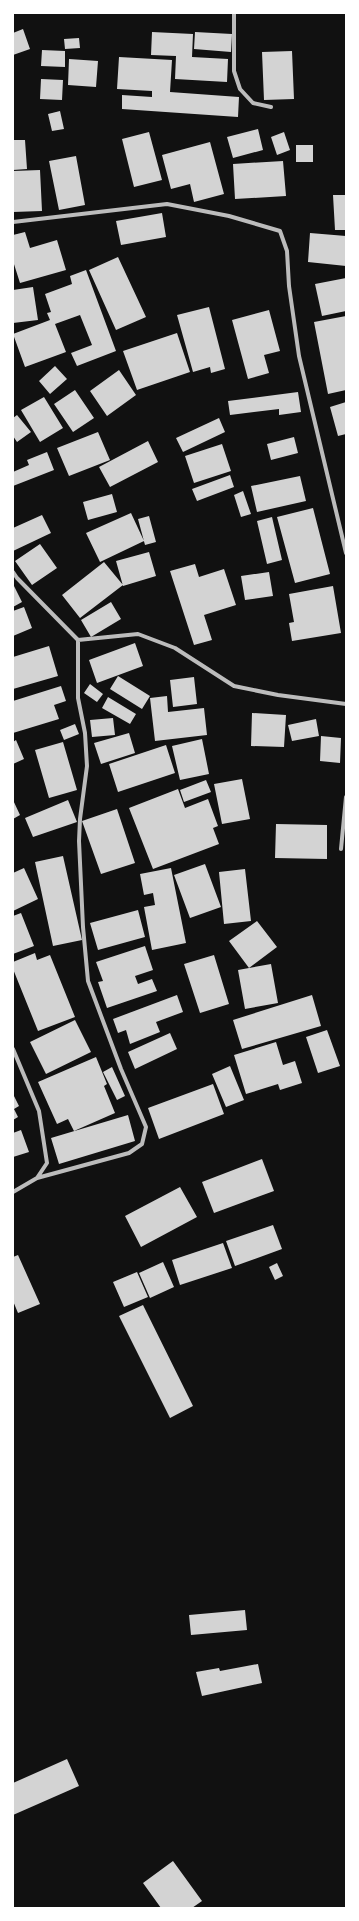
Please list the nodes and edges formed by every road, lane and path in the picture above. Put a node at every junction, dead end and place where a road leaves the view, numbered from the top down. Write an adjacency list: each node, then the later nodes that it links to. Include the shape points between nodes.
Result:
1 (234, 13): 2 (street, via 234,71 240,89 253,103)
2 (271, 107)
3 (13, 222): 4 (street, via 167,204 228,216 280,231 287,251 299,356)
4 (346, 553)
5 (13, 572): 6 (street)
6 (78, 640): 7 (street, via 138,634 175,648 234,686); 11 (street, via 78,698 88,766 80,819 83,927 88,981 146,1127 142,1144 129,1153)
7 (346, 704)
8 (346, 797): 9 (street)
9 (341, 849)
10 (13, 1049): 11 (street, via 40,1112 47,1164)
11 (37, 1178): 12 (street)
12 (13, 1192)

